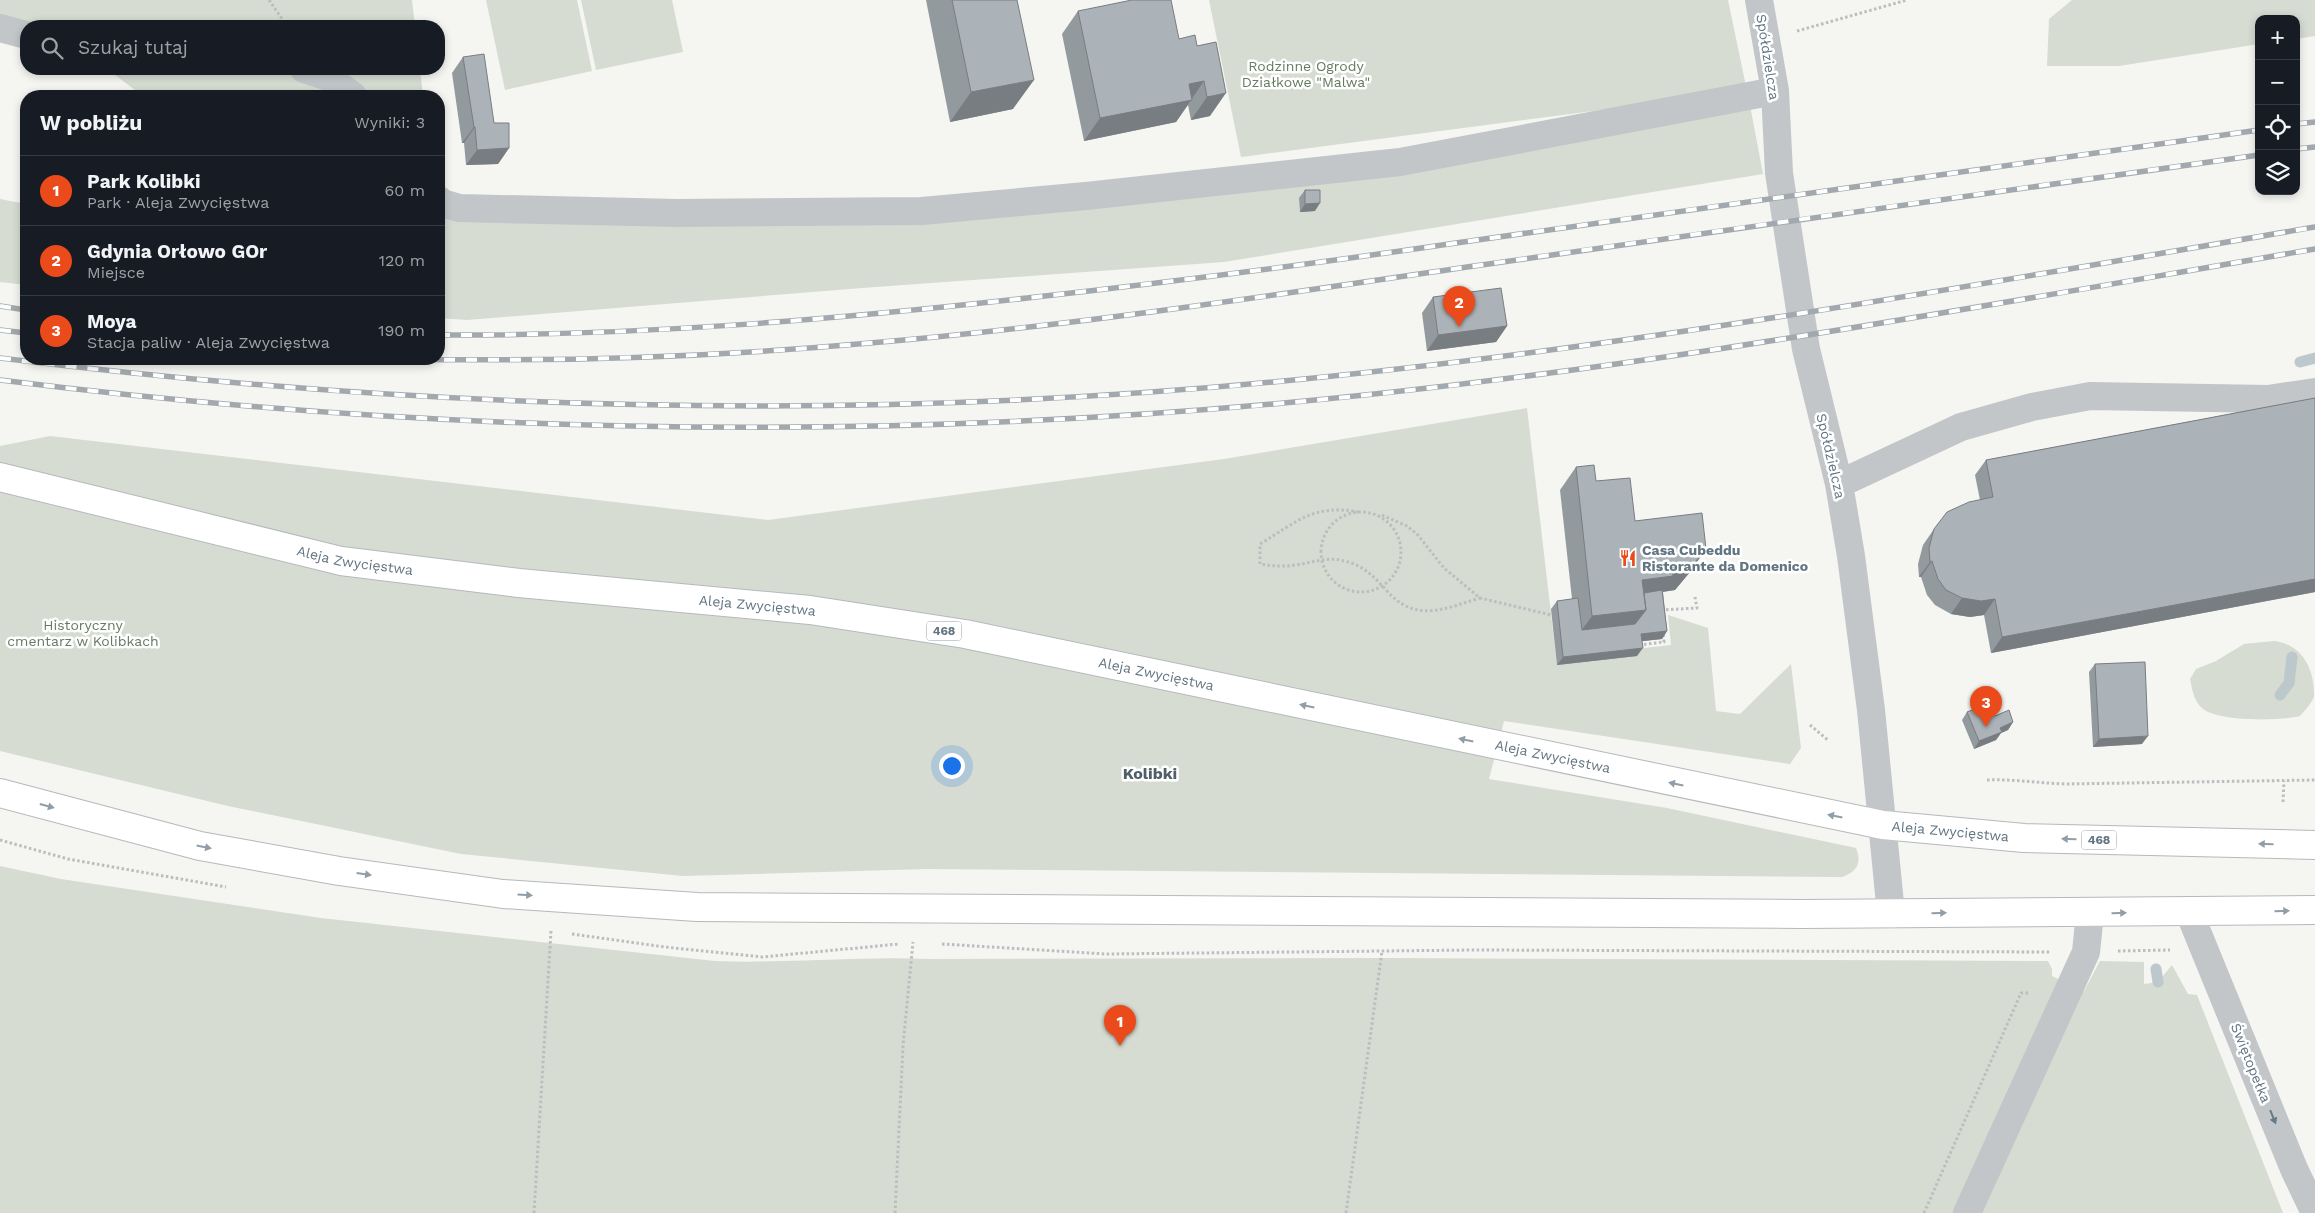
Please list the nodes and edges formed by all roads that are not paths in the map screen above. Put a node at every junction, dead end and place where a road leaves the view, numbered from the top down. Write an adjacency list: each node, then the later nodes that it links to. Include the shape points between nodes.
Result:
1 (1759, 0): 6 (street, Spółdzielcza)
2 (0, 28): 3 (street)
3 (20, 33)
4 (322, 75): 5 (street)
5 (345, 90)
6 (1775, 90): 7 (street, via 1400,162 922,211 678,212 459,208); 10 (street, Spółdzielcza, via 1779,173 1804,340)
7 (445, 204)
8 (2315, 392): 10 (street, via 2270,409 2090,396 2032,407 1961,427)
9 (0, 477): 12 (main road, Aleja Zwycięstwa / 468, one-way to 9, via 965,634 810,610 519,583 342,561)
10 (1839, 484): 12 (street, Spółdzielcza, via 1862,634)
11 (0, 792): 17 (main road, one-way to 17, via 200,846 339,871 503,894 678,905)
12 (1883, 825): 13 (main road, Aleja Zwycięstwa / 468, one-way to 12, via 2024,838); 17 (street, Spółdzielcza)
13 (2315, 844)
14 (2315, 910): 15 (main road, one-way to 14)
15 (2190, 912): 16 (main road, one-way to 15); 18 (street, Świętopełka, one-way to 18)
16 (2090, 913): 17 (main road, one-way to 16); 19 (street, via 2086,952)
17 (1891, 914)
18 (2314, 1211)
19 (1967, 1213)

